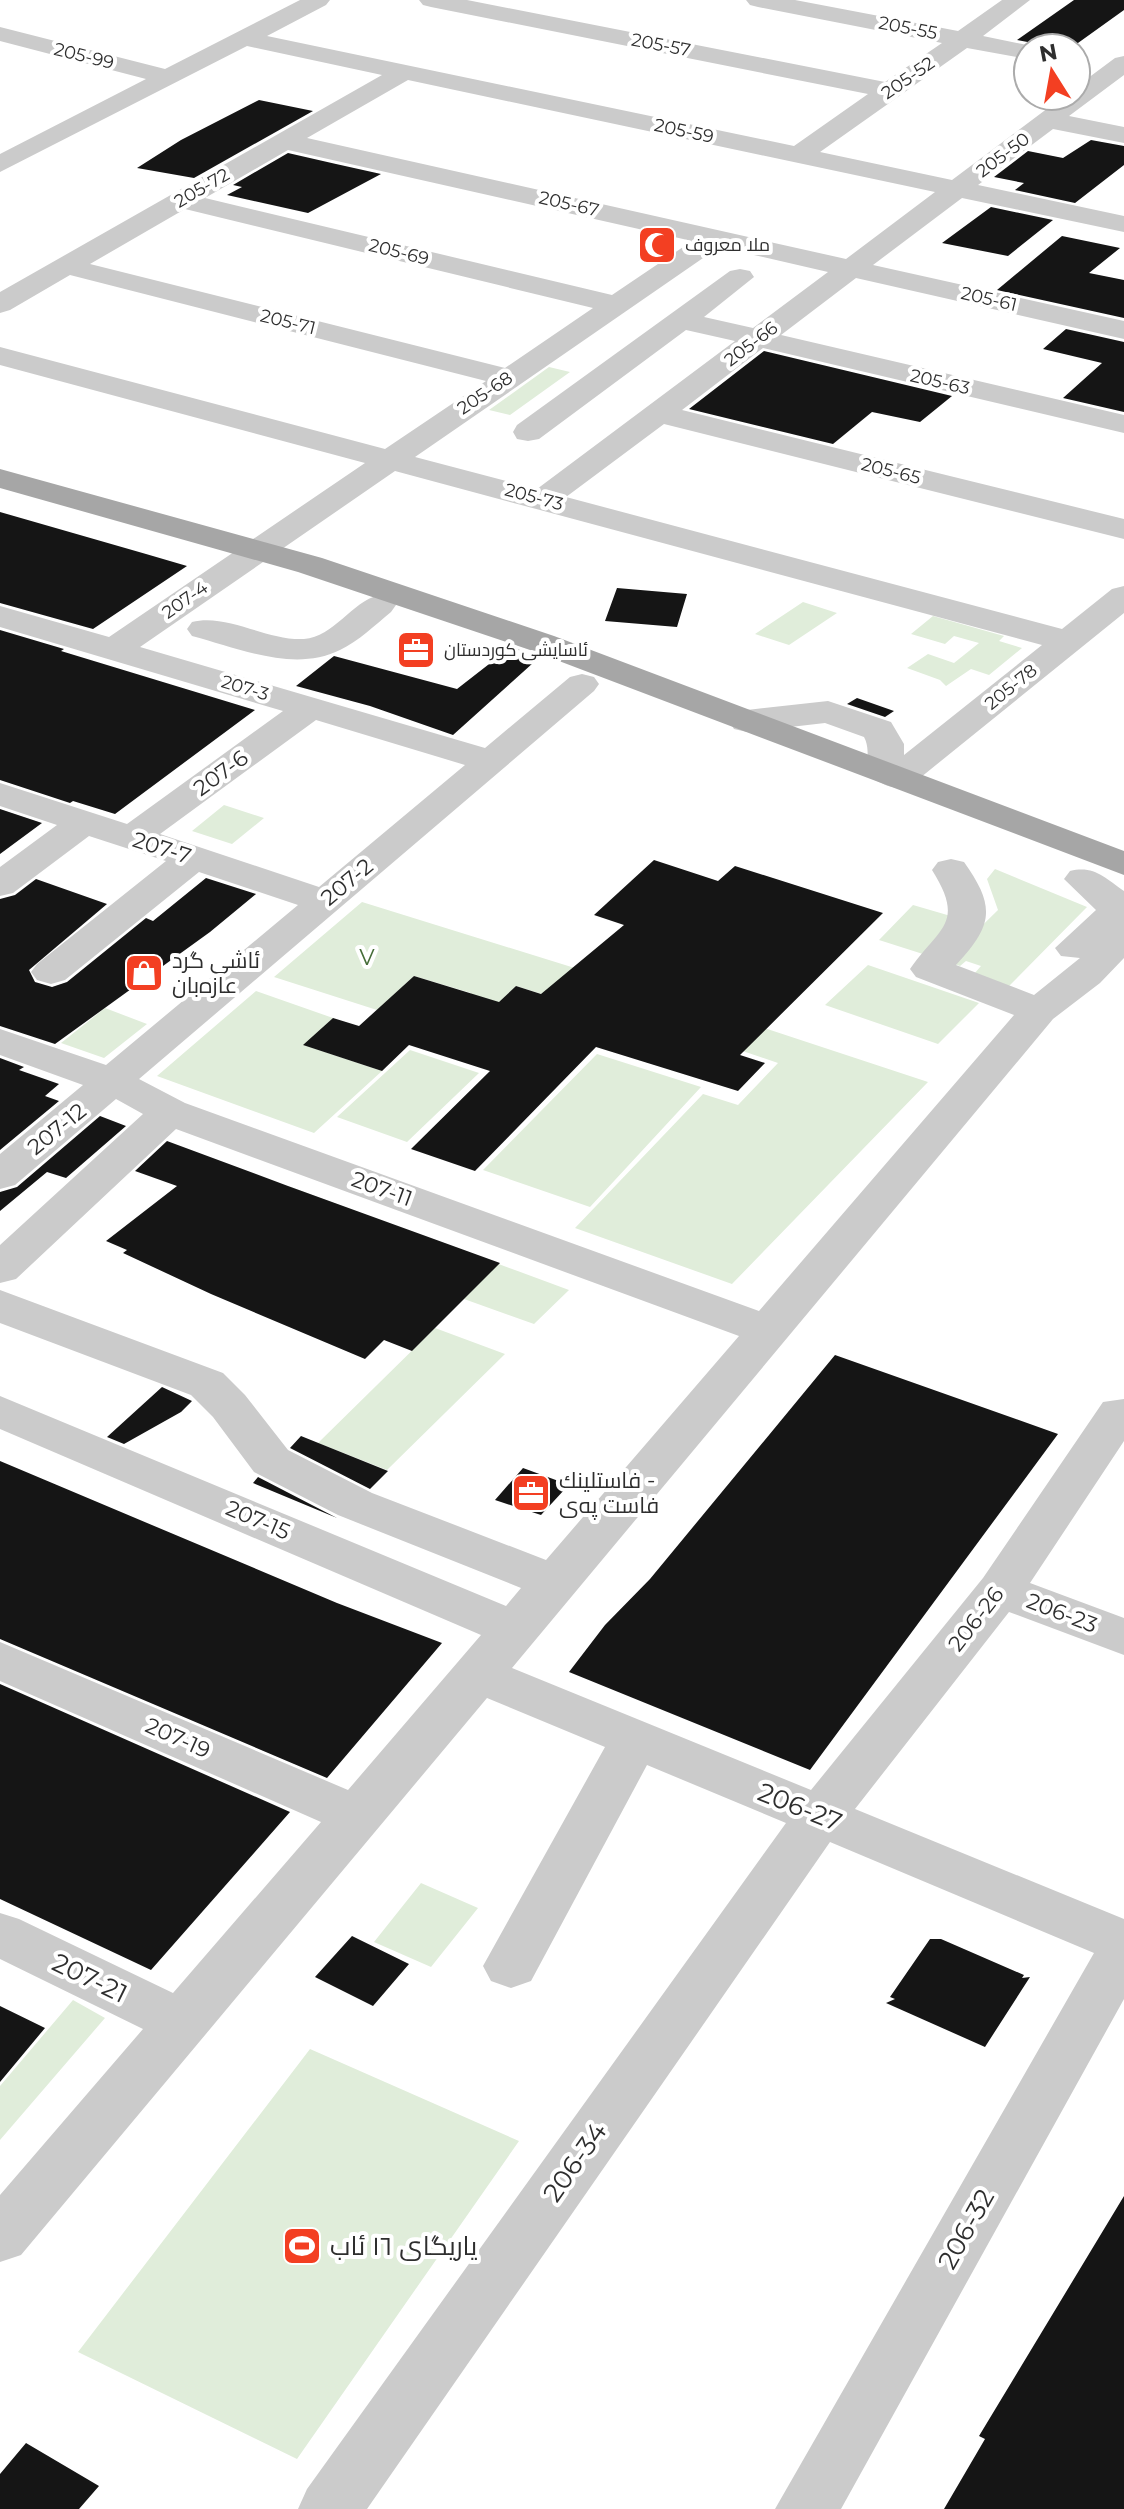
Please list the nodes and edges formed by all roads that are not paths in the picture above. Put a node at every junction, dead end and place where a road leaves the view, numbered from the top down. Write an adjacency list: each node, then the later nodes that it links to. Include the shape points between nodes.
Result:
1 (318, 0): 5 (street)
2 (431, 0): 13 (street, 205-57)
3 (758, 0): 6 (street, 205-55)
4 (1018, 0): 6 (street, 205-52)
5 (244, 38): 11 (street, 205-59); 12 (street)
6 (964, 38): 8 (street, 205-55); 13 (street, 205-52)
7 (7, 41): 12 (street, 205-99)
8 (1012, 48)
9 (1092, 64): 10 (street)
10 (1121, 68): 14 (street, 205-50)
11 (404, 72): 16 (street, 205-72); 17 (street, 205-59)
12 (167, 77): 18 (street)
13 (890, 91): 17 (street, 205-52)
14 (1049, 120): 15 (street); 19 (street, 205-50)
15 (1124, 135)
16 (284, 141): 20 (street, 205-72); 22 (street, 205-67)
17 (799, 155): 19 (street, 205-59)
18 (0, 164)
19 (958, 189): 21 (street, 205-59); 24 (street, 205-66)
20 (181, 200): 23 (street, 205-72); 27 (street, 205-69)
21 (1124, 224)
22 (716, 237): 24 (street, 205-67); 27 (street, 205-68)
23 (66, 266): 26 (street, 205-72); 32 (street, 205-71)
24 (854, 267): 29 (street, 205-61); 30 (street, 205-66)
25 (740, 277): 28 (street)
26 (0, 304)
27 (616, 305): 32 (street, 205-68)
28 (681, 320): 30 (street, 205-63); 35 (street)
29 (1124, 330)
30 (756, 339): 33 (street, 205-66); 34 (street, 205-63)
31 (0, 356): 36 (street, 205-73)
32 (509, 378): 36 (street, 205-68)
33 (658, 413): 38 (street, 205-66); 39 (street, 205-65)
34 (1124, 424)
35 (528, 432)
36 (391, 458): 38 (street, 205-73); 40 (street, 205-68)
37 (0, 478): 40 (main road)
38 (544, 499): 45 (street, 205-73)
39 (1124, 529)
40 (255, 550): 42 (main road); 46 (street, 207-4); 49 (main road, via 542,643)
41 (1124, 596): 45 (street, 205-78)
42 (379, 605): 44 (street, via 331,642 310,649); 47 (main road)
43 (0, 616): 46 (street, 207-3)
44 (204, 629)
45 (1068, 641): 51 (street, 205-78)
46 (114, 649): 48 (street, 207-3)
47 (582, 684): 50 (street, 207-2); 56 (main road)
48 (310, 708): 50 (street, 207-3); 54 (street, 207-6)
49 (747, 721): 51 (street, via 828,712 878,730)
50 (491, 761): 60 (street, 207-2)
51 (892, 776): 56 (main road)
52 (0, 794): 53 (street, 207-7)
53 (84, 822): 54 (street, 207-7); 58 (street)
54 (131, 838): 55 (street, 207-7)
55 (193, 858): 60 (street, 207-7); 62 (street)
56 (1108, 863): 59 (main road); 63 (street, via 1116,912 1058,966 1041,995)
57 (951, 870): 63 (street, via 966,891 970,917 957,941 930,969)
58 (0, 885)
59 (1124, 895)
60 (324, 901): 65 (street, 207-2)
61 (1124, 936): 63 (street, via 1086,975)
62 (51, 972)
63 (1039, 1011): 70 (street)
64 (0, 1041): 65 (street, 207-11)
65 (114, 1082): 66 (street, 207-11); 67 (street, 207-12)
66 (170, 1112): 68 (street); 70 (street, 207-11)
67 (0, 1176)
68 (0, 1269)
69 (0, 1304): 73 (street, via 207,1384 271,1461 355,1504)
70 (767, 1330): 73 (street)
71 (0, 1411): 75 (street, 207-15)
72 (1122, 1414): 74 (street, 206-26)
73 (554, 1582): 75 (street)
74 (1000, 1590): 76 (street, 206-23); 81 (street, 206-26)
75 (515, 1630): 78 (street)
76 (1124, 1637)
77 (0, 1660): 80 (street, 207-19)
78 (476, 1673): 79 (street, 206-27); 80 (street)
79 (635, 1739): 81 (street, 206-27); 85 (street)
80 (356, 1815): 86 (street)
81 (820, 1816): 83 (street, 206-27); 88 (street, 206-34)
82 (0, 1934): 86 (street, 207-21)
83 (1124, 1942)
84 (1124, 1949): 89 (street, 206-32)
85 (511, 1966)
86 (181, 2022): 87 (street)
87 (0, 2237)
88 (330, 2509)
89 (807, 2509)

